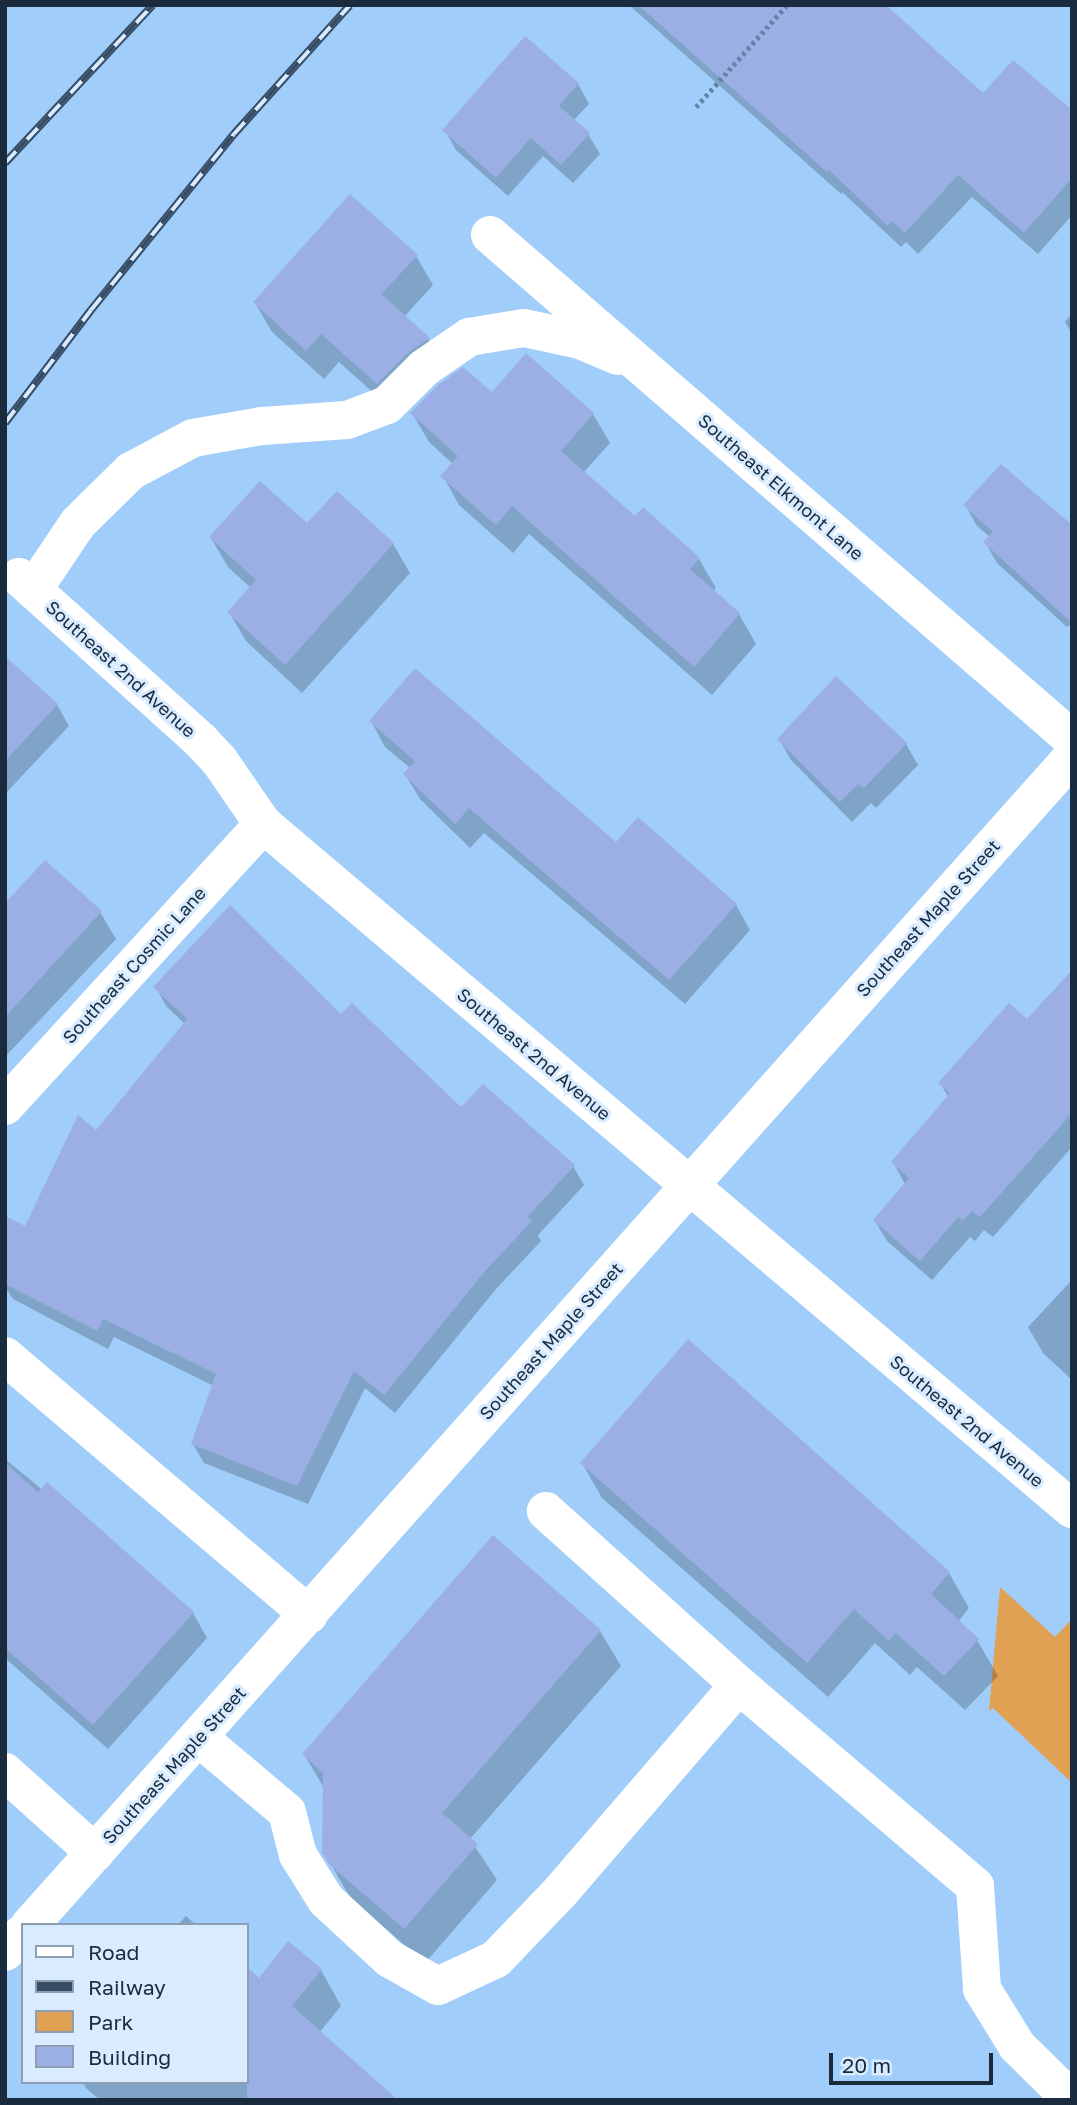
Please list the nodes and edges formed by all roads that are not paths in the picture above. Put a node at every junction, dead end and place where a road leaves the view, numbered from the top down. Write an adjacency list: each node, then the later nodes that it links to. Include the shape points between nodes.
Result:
1 (490, 235): 2 (street, Southeast Elkmont Lane)
2 (644, 367): 3 (street, Southeast Elkmont Lane); 5 (street, Southeast 2nd Avenue, via 580,340 524,328 469,337 424,368 387,405 346,420 262,426 193,438 131,471 26,584 201,741)
3 (1072, 739)
4 (1072, 757): 7 (street, Southeast Maple Street)
5 (263, 824): 6 (street, Southeast Cosmic Lane); 7 (street, Southeast 2nd Avenue)
6 (5, 1106)
7 (688, 1186): 9 (street, Southeast 2nd Avenue); 11 (street, Southeast Maple Street)
8 (5, 1356): 11 (street)
9 (1072, 1509)
10 (546, 1511): 12 (street)
11 (309, 1615): 13 (street, Southeast Maple Street)
12 (740, 1685): 13 (street, via 496,1959 438,1986 390,1959 326,1900 298,1855 287,1812); 19 (street, via 975,1886 982,1989 1017,2046)
13 (198, 1737): 15 (street, Southeast Maple Street)
14 (5, 1772): 15 (street)
15 (94, 1853): 16 (street, Southeast Maple Street)
16 (32, 1923)
17 (21, 1935): 18 (street)
18 (5, 1952)
19 (1072, 2100)

